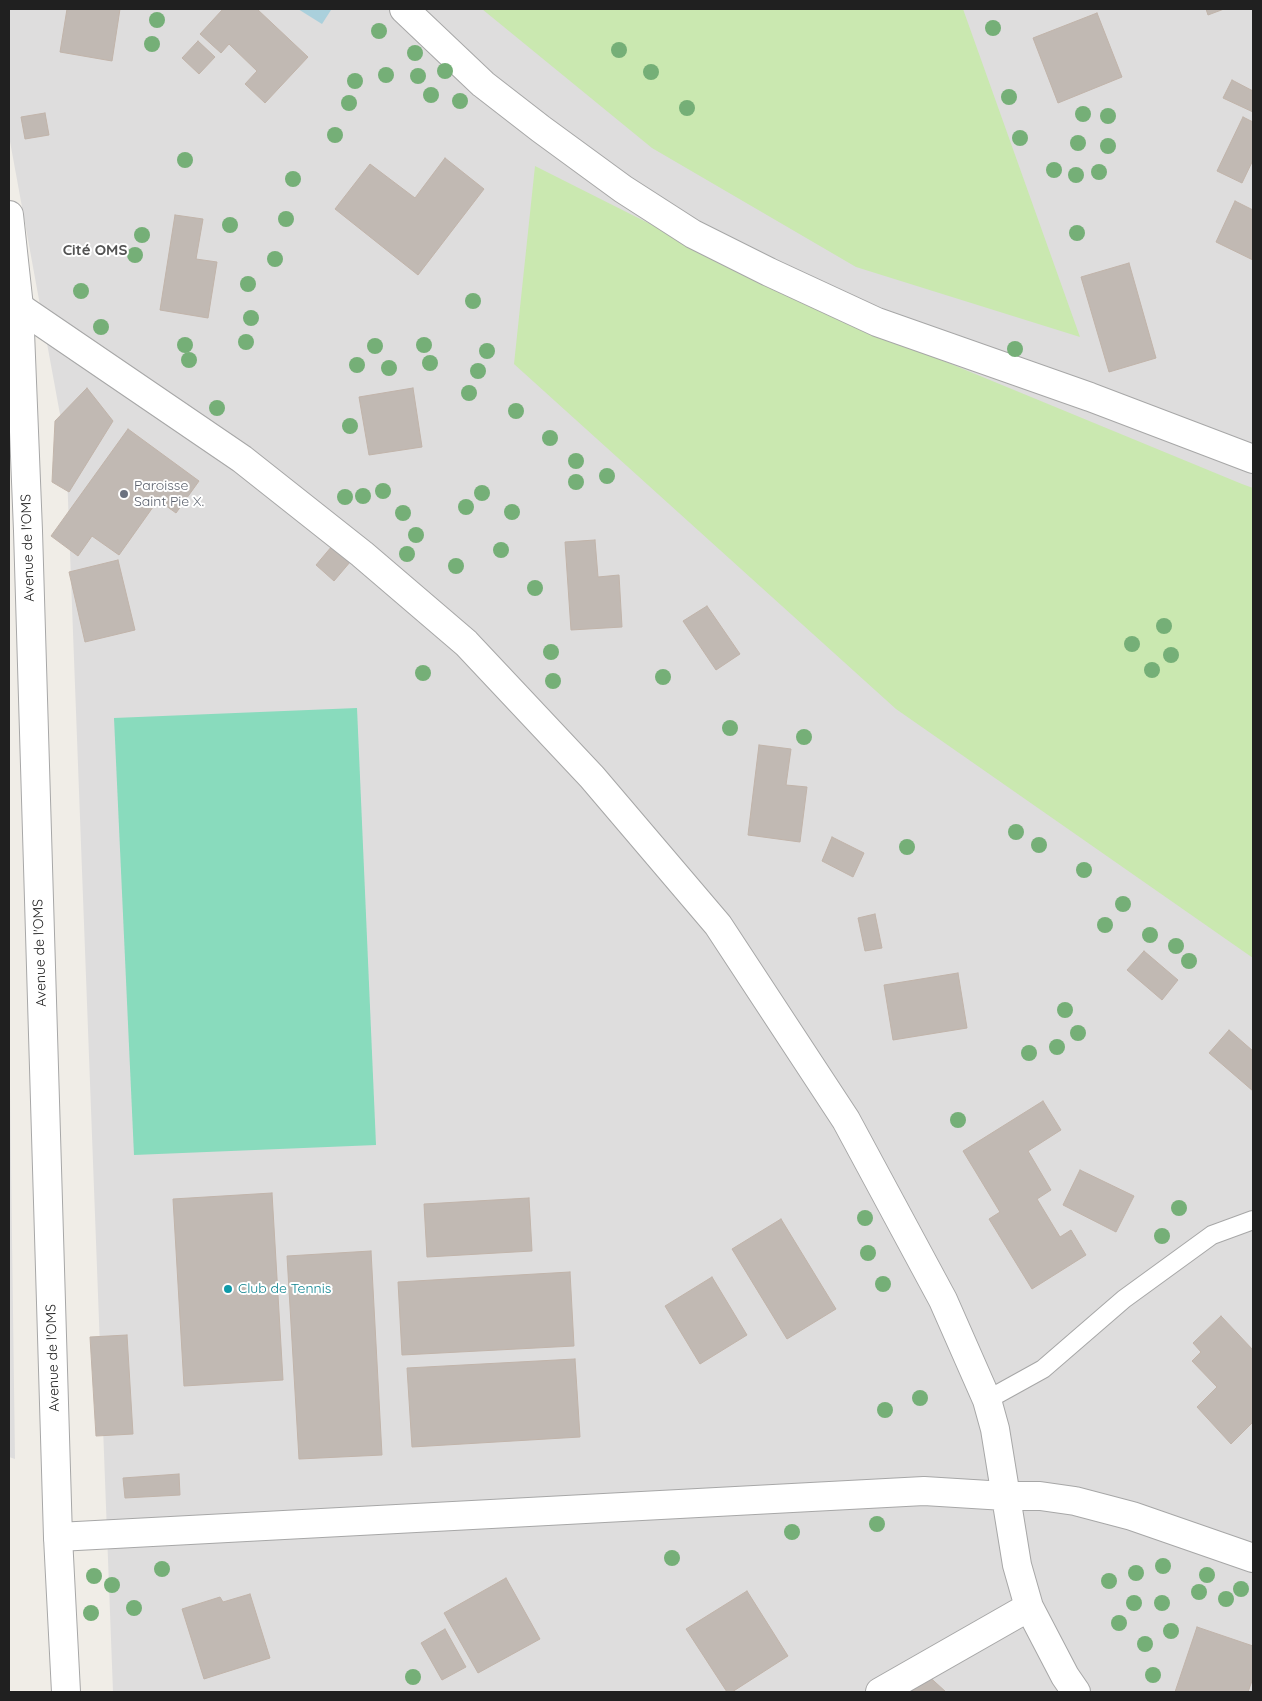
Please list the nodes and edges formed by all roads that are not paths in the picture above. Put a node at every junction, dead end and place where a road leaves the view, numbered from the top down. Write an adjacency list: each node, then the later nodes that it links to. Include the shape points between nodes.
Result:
1 (404, 9): 4 (street, via 483,84 623,189 693,234 877,322)
2 (9, 215): 3 (street, Avenue de l'OMS)
3 (19, 307): 6 (street, via 242,459 362,554 466,643 592,777 718,925 846,1120 943,1300); 8 (street, Avenue de l'OMS)
4 (1253, 459)
5 (1253, 1220): 6 (lane, via 1212,1235 1124,1299 1043,1370)
6 (987, 1400): 7 (street, via 995,1429)
7 (1004, 1496): 8 (street, via 924,1492); 9 (street, via 1040,1496 1075,1501 1132,1516); 10 (street)
8 (58, 1537): 11 (street, Avenue de l'OMS)
9 (1253, 1558)
10 (1029, 1607): 12 (street); 13 (street)
11 (66, 1692)
12 (880, 1692)
13 (1076, 1692)

